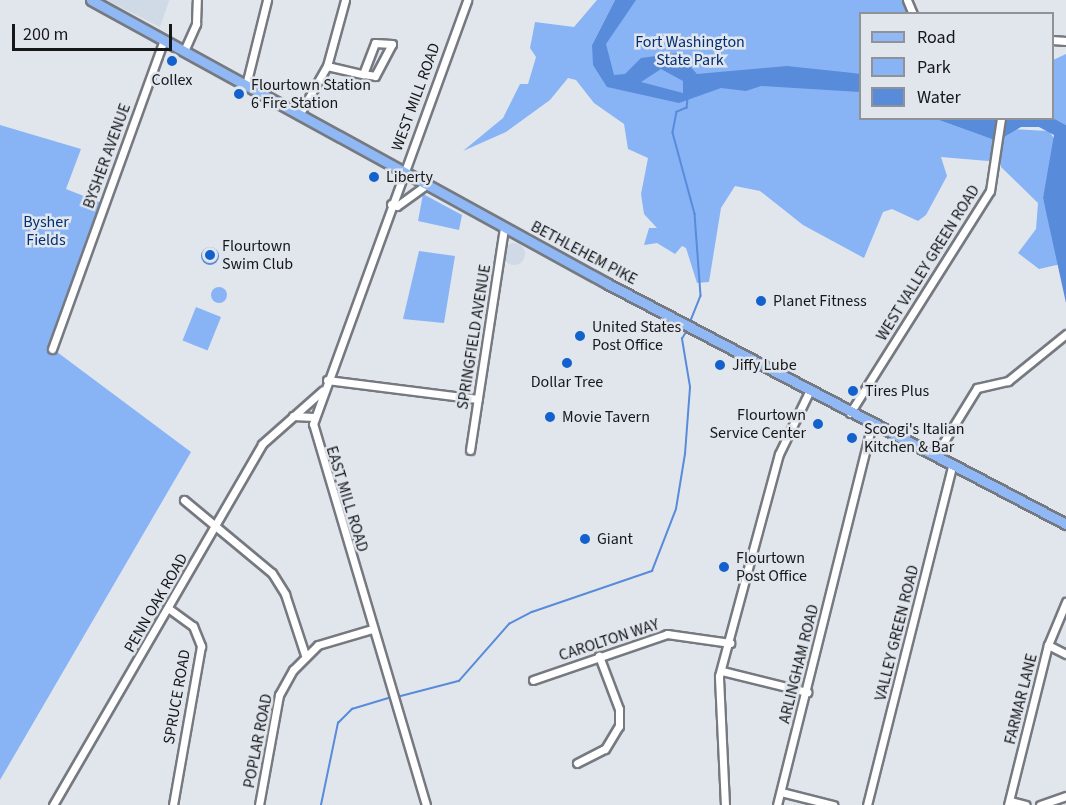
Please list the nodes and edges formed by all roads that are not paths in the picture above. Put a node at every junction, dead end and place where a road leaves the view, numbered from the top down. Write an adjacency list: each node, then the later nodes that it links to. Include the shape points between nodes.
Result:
1 (92, 0): 6 (main road, BETHLEHEM PIKE)
2 (197, 0): 7 (street, via 196,24)
3 (267, 0): 10 (street)
4 (345, 0): 8 (street)
5 (466, 0): 13 (street, WEST MILL ROAD)
6 (164, 40): 7 (main road, BETHLEHEM PIKE); 18 (street, BYSHER AVENUE)
7 (184, 51): 10 (main road, BETHLEHEM PIKE)
8 (327, 66): 9 (street); 11 (street)
9 (363, 74): 9 (street, via 382,73 392,44 375,43)
10 (246, 85): 11 (main road, BETHLEHEM PIKE)
11 (299, 115): 13 (main road, BETHLEHEM PIKE)
12 (1001, 120): 23 (street, WEST VALLEY GREEN ROAD, via 990,191)
13 (402, 173): 14 (main road, BETHLEHEM PIKE); 15 (street, WEST MILL ROAD)
14 (426, 185): 15 (street, via 397,206); 16 (main road, BETHLEHEM PIKE)
15 (391, 204): 19 (street, EAST MILL ROAD)
16 (504, 227): 21 (main road, BETHLEHEM PIKE); 22 (street, SPRINGFIELD AVENUE)
17 (1066, 334): 28 (street, via 1008,381 977,388)
18 (52, 349)
19 (327, 380): 20 (street, EAST MILL ROAD); 22 (street)
20 (323, 390): 24 (street, EAST MILL ROAD); 25 (street, PENN OAK ROAD)
21 (809, 392): 23 (main road, BETHLEHEM PIKE); 36 (street, via 779,454)
22 (478, 399): 27 (street, SPRINGFIELD AVENUE)
23 (850, 413): 26 (main road, BETHLEHEM PIKE)
24 (314, 417): 25 (street, via 300,413); 35 (street, EAST MILL ROAD, via 322,464)
25 (286, 419): 31 (street, PENN OAK ROAD, via 262,444)
26 (872, 425): 28 (main road, BETHLEHEM PIKE); 43 (street, ARLINGHAM ROAD)
27 (470, 450)
28 (935, 456): 29 (main road, BETHLEHEM PIKE)
29 (952, 467): 32 (main road, BETHLEHEM PIKE); 55 (street, VALLEY GREEN ROAD)
30 (184, 500): 31 (street)
31 (218, 523): 34 (street, PENN OAK ROAD); 39 (street, via 281,587)
32 (1066, 524)
33 (1066, 602): 37 (street, FARMAR LANE)
34 (168, 608): 48 (street, PENN OAK ROAD); 49 (street, SPRUCE ROAD, via 193,626 201,646)
35 (372, 629): 39 (street, POPLAR ROAD, via 318,645); 51 (street, EAST MILL ROAD)
36 (730, 643): 40 (street, CAROLTON WAY, via 674,633); 41 (street)
37 (1048, 645): 38 (street); 47 (street, FARMAR LANE)
38 (1066, 654)
39 (305, 655): 50 (street, POPLAR ROAD, via 279,695)
40 (598, 656): 42 (street, CAROLTON WAY); 44 (street, via 619,709 619,726 605,749)
41 (722, 670): 43 (street); 52 (street)
42 (533, 680)
43 (807, 692): 45 (street, ARLINGHAM ROAD)
44 (577, 764)
45 (781, 792): 53 (street, ARLINGHAM ROAD); 54 (street)
46 (1066, 796): 57 (street)
47 (1009, 803): 56 (street)
48 (53, 805)
49 (173, 805)
50 (259, 805)
51 (426, 805)
52 (725, 805)
53 (777, 805)
54 (833, 805)
55 (867, 805)
56 (1026, 805)
57 (1040, 805)

